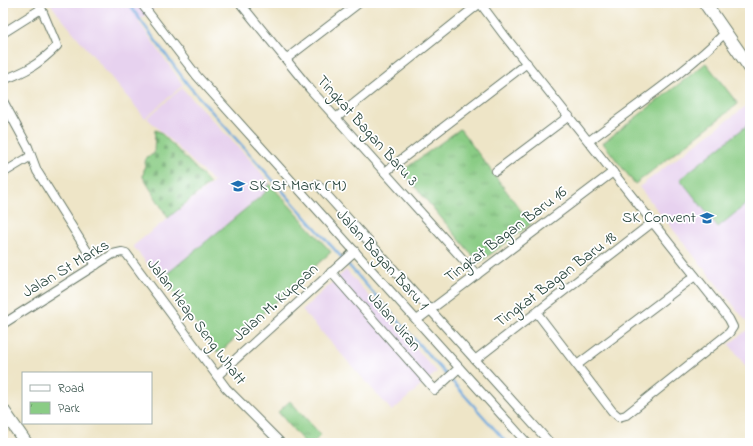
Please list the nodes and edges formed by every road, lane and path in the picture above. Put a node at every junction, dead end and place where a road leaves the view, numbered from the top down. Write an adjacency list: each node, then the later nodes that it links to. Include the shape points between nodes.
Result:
1 (140, 3): 24 (street, Jalan Bagan Baru 1, via 197,76)
2 (240, 3): 9 (street, Tingkat Bagan Baru 3)
3 (359, 3): 9 (street)
4 (480, 3): 10 (street); 15 (street)
5 (705, 3): 7 (main road)
6 (40, 6): 8 (street); 12 (street, via 57,46 38,64)
7 (726, 32): 11 (main road); 16 (street, via 682,70)
8 (3, 33)
9 (286, 59): 15 (street, Tingkat Bagan Baru 3)
10 (527, 63): 14 (street); 19 (street)
11 (750, 68)
12 (3, 80)
13 (3, 101): 17 (street)
14 (569, 116): 16 (street); 18 (street)
15 (336, 118): 19 (street, Tingkat Bagan Baru 3)
16 (589, 141): 20 (street)
17 (31, 156): 21 (street); 26 (street, via 37,171)
18 (496, 171)
19 (384, 172): 28 (street, Tingkat Bagan Baru 3)
20 (613, 172): 23 (street); 28 (street, Tingkat Bagan Baru 16)
21 (3, 173)
22 (317, 184): 30 (street, Jalan Bagan Baru 1)
23 (653, 222): 29 (street); 31 (street, Tingkat Bagan Baru 18)
24 (355, 251): 27 (street, Jalan M. Kuppan); 32 (street, Jalan Bagan Baru 1)
25 (122, 252): 26 (street, Jalan St Marks, via 113,254); 37 (street, Jalan Heap Seng Whatt, via 129,256)
26 (96, 265): 33 (street, Jalan St Marks)
27 (331, 272): 36 (street, Jalan Jiran, via 435,390); 37 (street, Jalan M. Kuppan)
28 (477, 275): 30 (street, Tingkat Bagan Baru 16)
29 (695, 276): 35 (street); 35 (street, via 733,327 729,333 626,415 619,417 612,411)
30 (430, 310): 32 (street, Tingkat Bagan Baru 16); 34 (street, Jalan Bagan Baru 1)
31 (537, 313): 34 (street, Tingkat Bagan Baru 18); 35 (street)
32 (416, 320): 36 (street, Jalan Bagan Baru 1)
33 (3, 324)
34 (475, 360): 42 (street, Jalan Bagan Baru 1)
35 (577, 365)
36 (459, 368): 41 (street, Jalan Bagan Baru 1)
37 (217, 376): 40 (street, Jalan Heap Seng Whatt)
38 (3, 410): 39 (main road)
39 (26, 443)
40 (281, 443)
41 (527, 443)
42 (550, 443)

